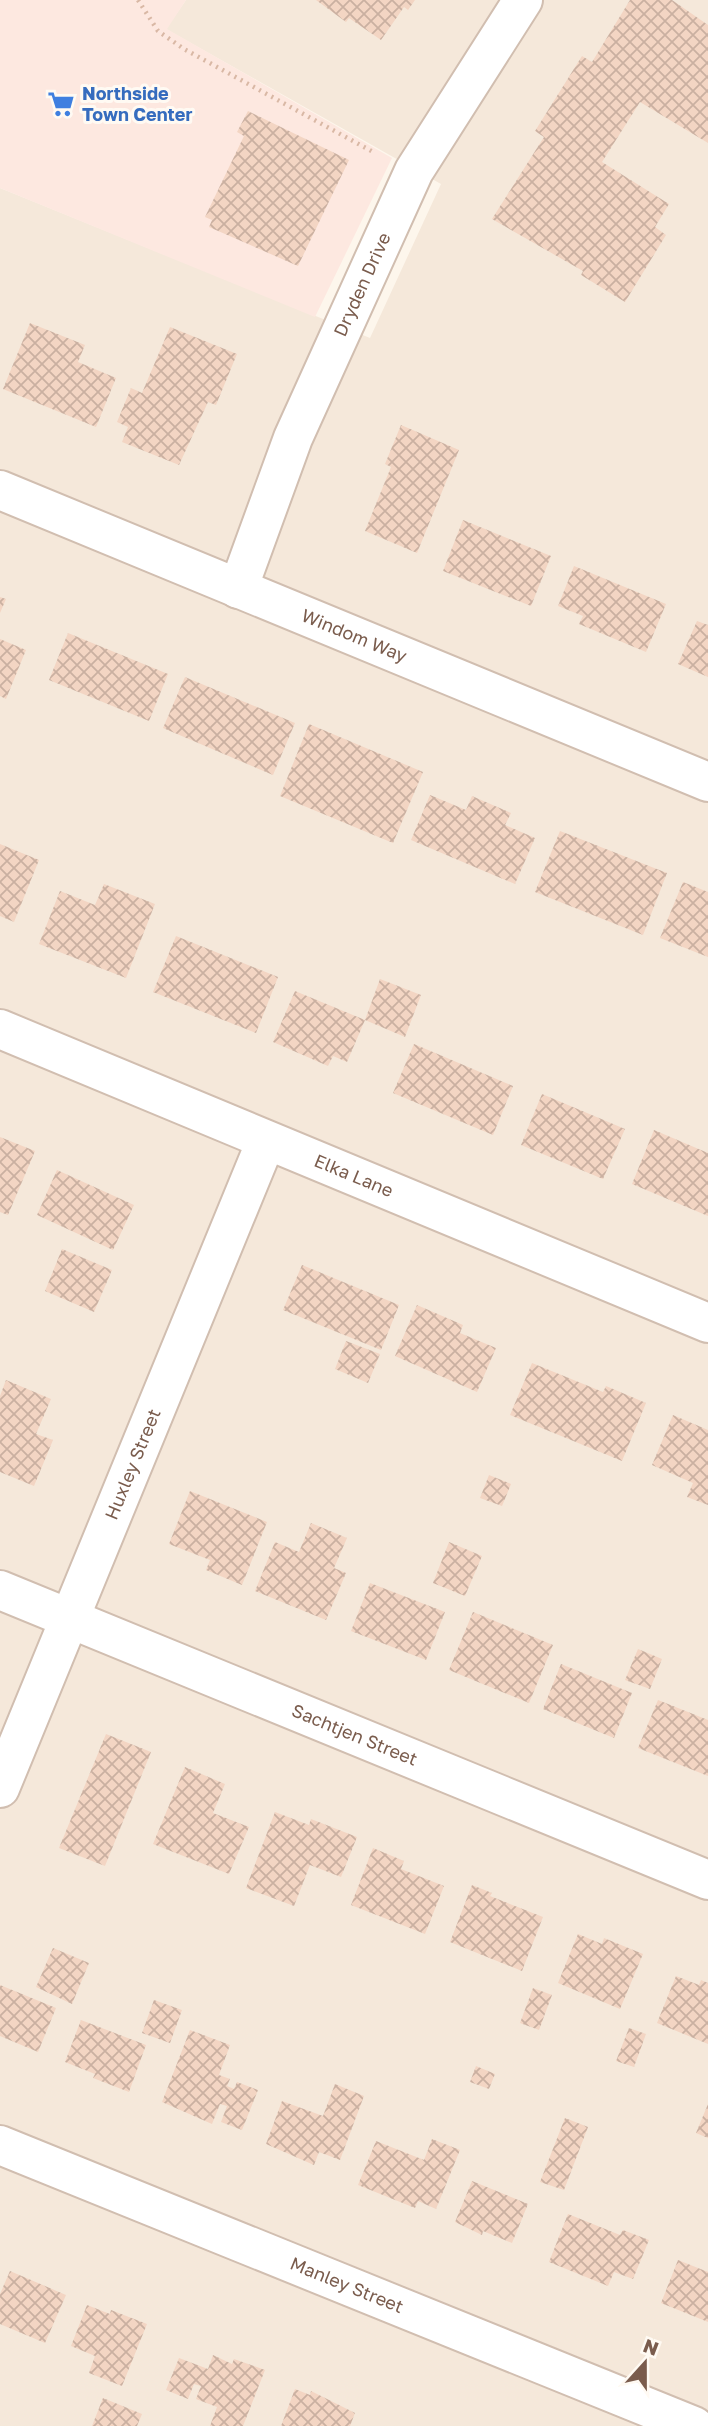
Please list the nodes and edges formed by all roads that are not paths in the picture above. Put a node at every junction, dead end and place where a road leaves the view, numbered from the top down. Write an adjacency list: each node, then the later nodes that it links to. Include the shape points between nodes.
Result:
1 (523, 0): 3 (street, Dryden Drive, via 414,171 293,438)
2 (0, 490): 3 (street, Windom Way)
3 (238, 589): 4 (street, Windom Way)
4 (708, 782)
5 (0, 1029): 6 (street, Elka Lane)
6 (266, 1141): 7 (street, Elka Lane); 9 (street, Huxley Street)
7 (708, 1323)
8 (0, 1590): 9 (street, Sachtjen Street)
9 (67, 1618): 10 (street, Huxley Street); 11 (street, Sachtjen Street)
10 (0, 1787)
11 (708, 1880)
12 (0, 2145): 13 (street, Manley Street)
13 (694, 2426)

